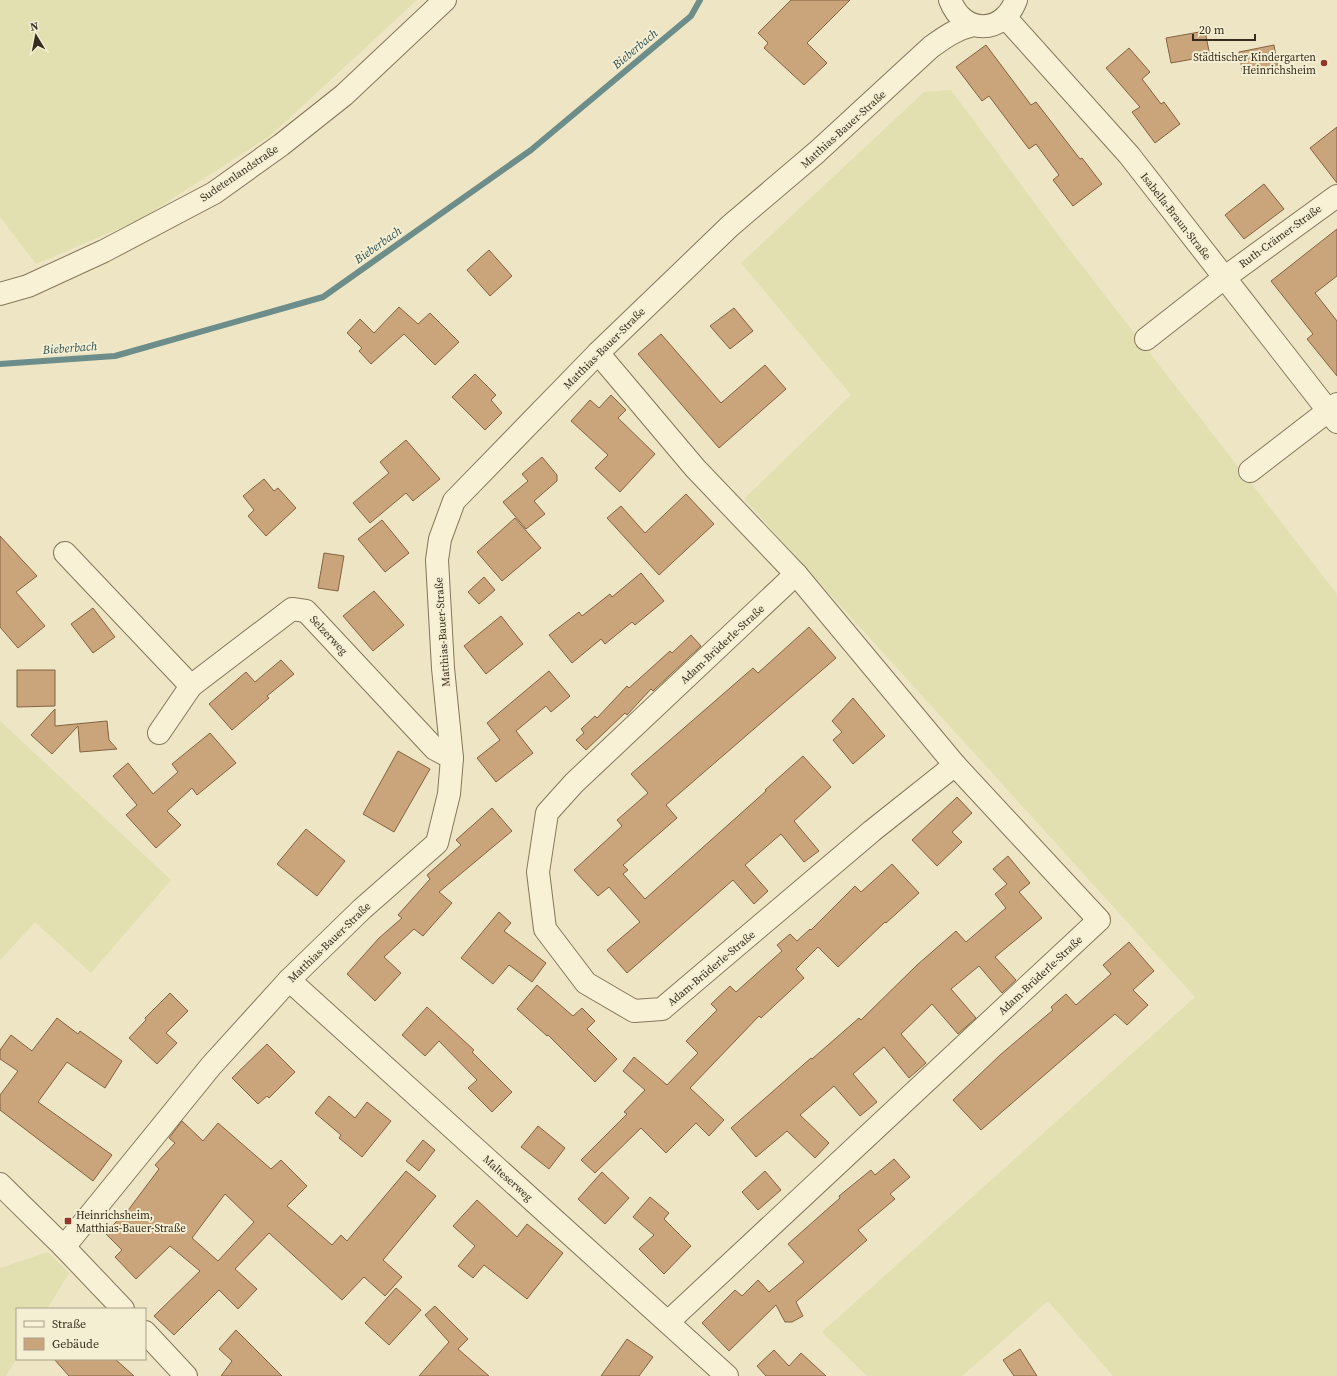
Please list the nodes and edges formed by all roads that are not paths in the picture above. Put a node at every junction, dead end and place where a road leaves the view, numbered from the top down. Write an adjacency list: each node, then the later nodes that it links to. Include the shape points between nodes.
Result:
1 (445, 0): 8 (street, Sudetenlandstraße, via 344,95 281,145 214,193 104,251 28,286)
2 (950, 0): 4 (street, via 954,11 962,20); 5 (street, Matthias-Bauer-Straße, via 939,26)
3 (1011, 9): 4 (street, Matthias-Bauer-Straße, via 996,24 984,27); 7 (street, Isabella-Braun-Straße)
4 (973, 25): 5 (street, Matthias-Bauer-Straße, via 947,35)
5 (910, 67): 10 (street, Matthias-Bauer-Straße, via 818,152 730,226)
6 (1337, 196): 7 (street, Ruth-Crämer-Straße)
7 (1224, 278): 9 (street, Ruth-Crämer-Straße); 11 (street, Isabella-Braun-Straße)
8 (0, 294)
9 (1146, 339)
10 (598, 353): 14 (street, Adam-Brüderle-Straße, via 695,468); 17 (street, Matthias-Bauer-Straße, via 454,501 446,519 437,560 442,662)
11 (1334, 412): 12 (street)
12 (1250, 472)
13 (65, 553): 15 (street)
14 (796, 574): 18 (street, Adam-Brüderle-Straße); 18 (street, Adam-Brüderle-Straße, via 574,783 547,813 538,872 545,929 586,983 634,1011 662,1009 872,831)
15 (191, 686): 16 (street, Selzerweg); 17 (street, Selzerweg, via 292,609 306,611 435,749)
16 (159, 733)
17 (452, 758): 19 (street, Matthias-Bauer-Straße, via 449,794 437,842 362,909)
18 (955, 765): 23 (street, Adam-Brüderle-Straße, via 1099,920)
19 (290, 980): 21 (street, Matthias-Bauer-Straße, via 211,1066); 23 (street, Malteserweg)
20 (0, 1184): 21 (street)
21 (64, 1247): 22 (street)
22 (122, 1308)
23 (668, 1322): 26 (street, Malteserweg)
24 (146, 1333): 25 (street)
25 (186, 1376)
26 (727, 1376)

